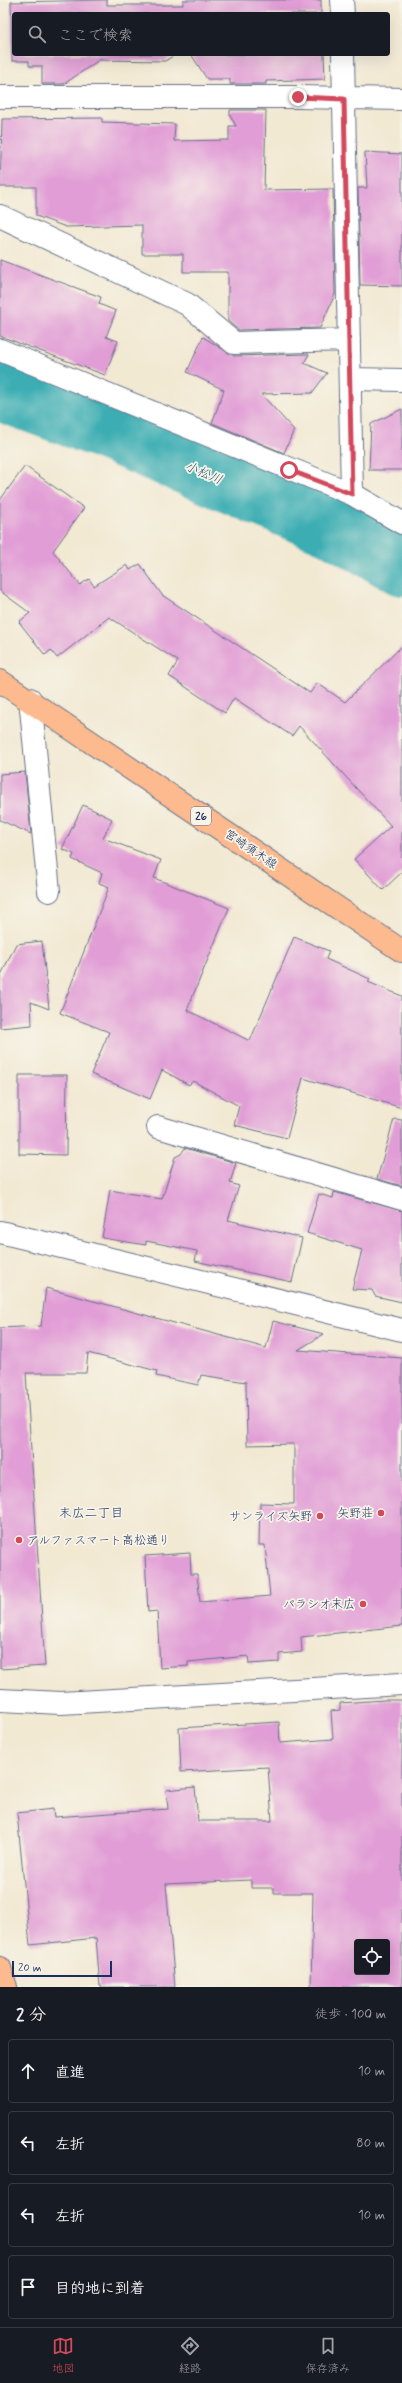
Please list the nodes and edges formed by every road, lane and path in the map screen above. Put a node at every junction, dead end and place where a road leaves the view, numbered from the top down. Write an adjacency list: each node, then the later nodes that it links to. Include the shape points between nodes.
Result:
1 (342, 0): 2 (street)
2 (343, 12)
3 (343, 56): 5 (street)
4 (0, 97): 5 (street)
5 (344, 99): 6 (street); 8 (street)
6 (402, 99)
7 (0, 216): 8 (street, via 187,304 234,342)
8 (349, 340): 10 (street)
9 (0, 350): 12 (street)
10 (350, 380): 11 (street); 12 (street)
11 (402, 380)
12 (352, 494): 13 (street)
13 (402, 522)
14 (0, 681): 15 (main road, 宮崎須木線 / 26)
15 (30, 700): 16 (street); 17 (main road, 宮崎須木線 / 26)
16 (49, 891)
17 (402, 952)
18 (158, 1127): 19 (street)
19 (402, 1199)
20 (0, 1232): 21 (street)
21 (402, 1330)
22 (402, 1684): 23 (street, via 60,1704)
23 (0, 1700)
24 (0, 1968): 25 (main road)
25 (6, 1987)

